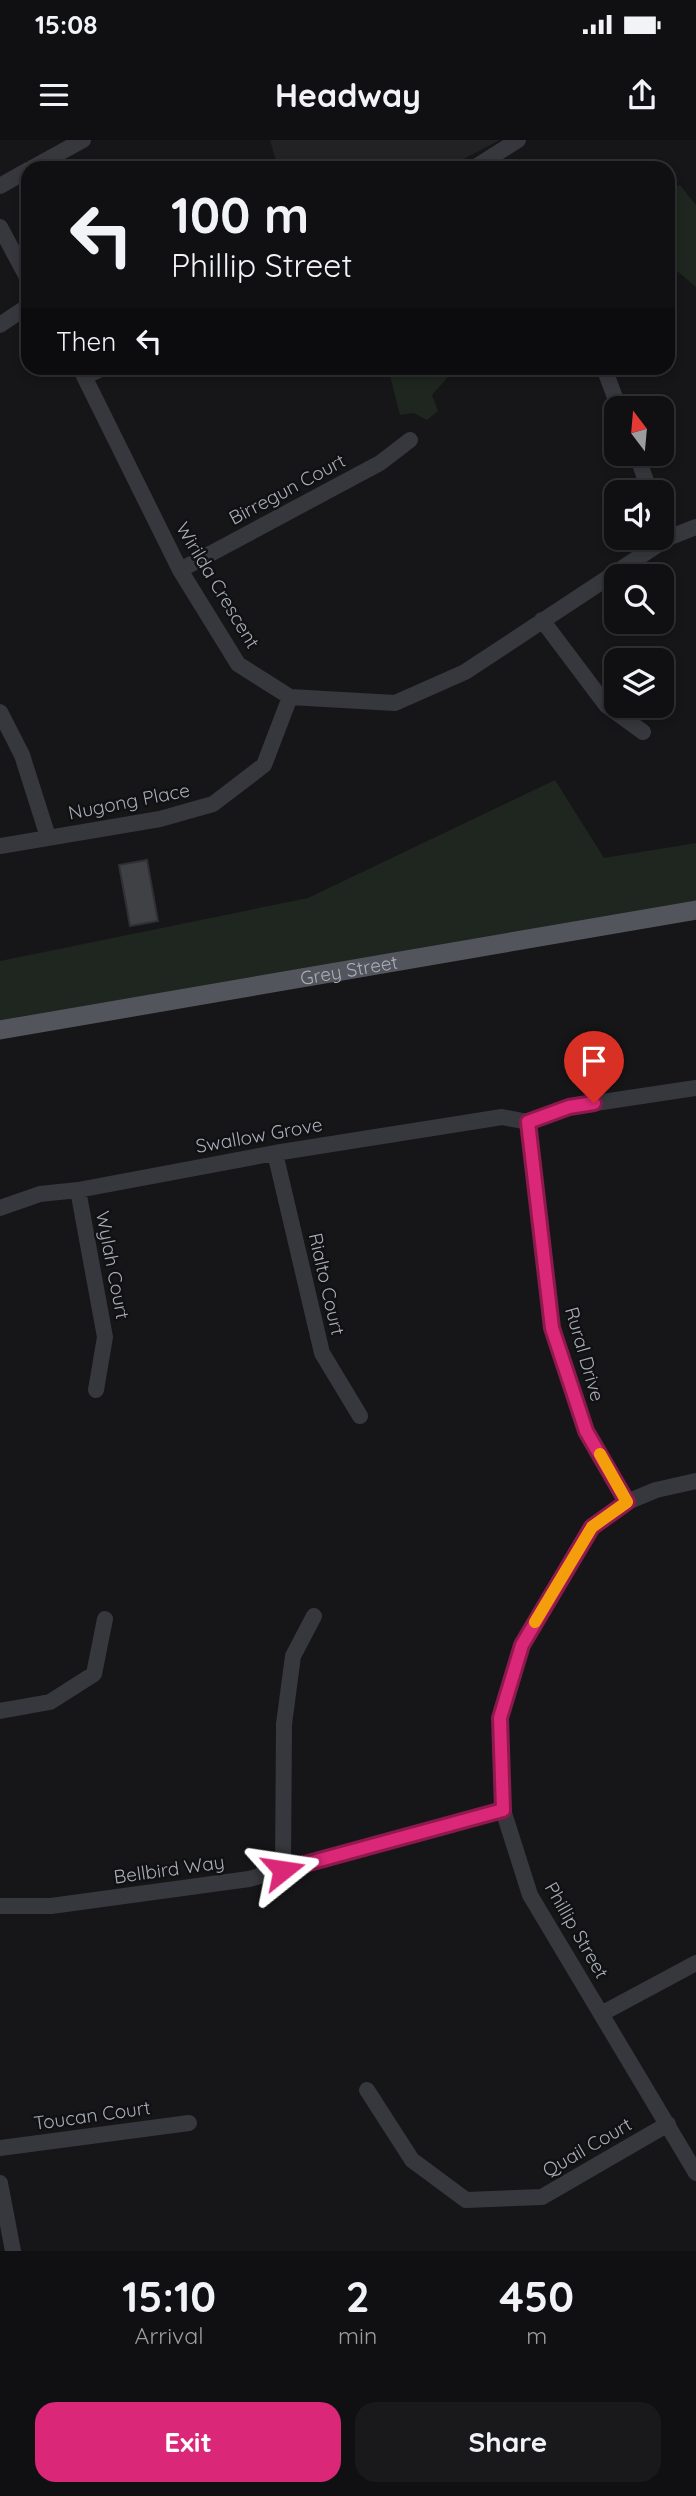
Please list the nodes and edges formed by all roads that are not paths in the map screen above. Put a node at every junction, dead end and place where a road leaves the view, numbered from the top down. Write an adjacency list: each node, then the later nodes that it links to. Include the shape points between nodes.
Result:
1 (83, 140): 3 (street)
2 (518, 140): 4 (street)
3 (45, 161)
4 (485, 161)
5 (21, 174): 6 (street)
6 (0, 186)
7 (0, 227): 8 (street)
8 (21, 266)
9 (21, 311): 10 (street)
10 (0, 325)
11 (84, 375): 18 (street, Wirilda Crescent)
12 (607, 375): 13 (street)
13 (614, 396)
14 (410, 440): 18 (street, Birregun Court, via 380,463)
15 (696, 527): 16 (street, Wirilda Crescent)
16 (674, 536)
17 (650, 550): 19 (street, Wirilda Crescent)
18 (180, 570): 20 (street, Wirilda Crescent, via 238,664)
19 (542, 620): 20 (street, Wirilda Crescent, via 465,672 395,703); 22 (street, via 606,705)
20 (290, 697): 23 (street, Nugong Place, via 264,765 213,804 160,819)
21 (0, 712): 23 (street, via 22,755)
22 (643, 732)
23 (48, 838): 24 (street, Nugong Place)
24 (0, 846)
25 (696, 910): 26 (main road, Grey Street)
26 (0, 1030)
27 (696, 1088): 28 (street, via 569,1107)
28 (528, 1122): 29 (street, Swallow Grove, via 502,1117); 35 (street, Rural Drive, via 552,1328 586,1431)
29 (275, 1153): 30 (street, Swallow Grove); 33 (street, Rialto Court, via 321,1353)
30 (78, 1189): 31 (street, Swallow Grove, via 40,1194); 32 (street, Wylah Court, via 105,1337)
31 (0, 1208)
32 (96, 1390)
33 (360, 1416)
34 (696, 1481): 35 (street, Phillip Street)
35 (627, 1502): 39 (street, Phillip Street, via 592,1527 522,1645 500,1718)
36 (314, 1616): 40 (street, via 293,1656 284,1724)
37 (105, 1619): 38 (street, via 94,1674 50,1702)
38 (0, 1711)
39 (503, 1810): 40 (street, Bellbird Way); 43 (street, Phillip Street, via 530,1895)
40 (283, 1870): 41 (street, Bellbird Way, via 249,1879 51,1906)
41 (0, 1906)
42 (696, 1963): 43 (street)
43 (601, 2014): 46 (street, Phillip Street)
44 (367, 2090): 46 (street, Quail Court, via 412,2160 466,2200 541,2197)
45 (189, 2123): 47 (street, Toucan Court)
46 (668, 2124): 48 (street, Phillip Street)
47 (0, 2148)
48 (696, 2174)
49 (0, 2183): 50 (street)
50 (13, 2251)

